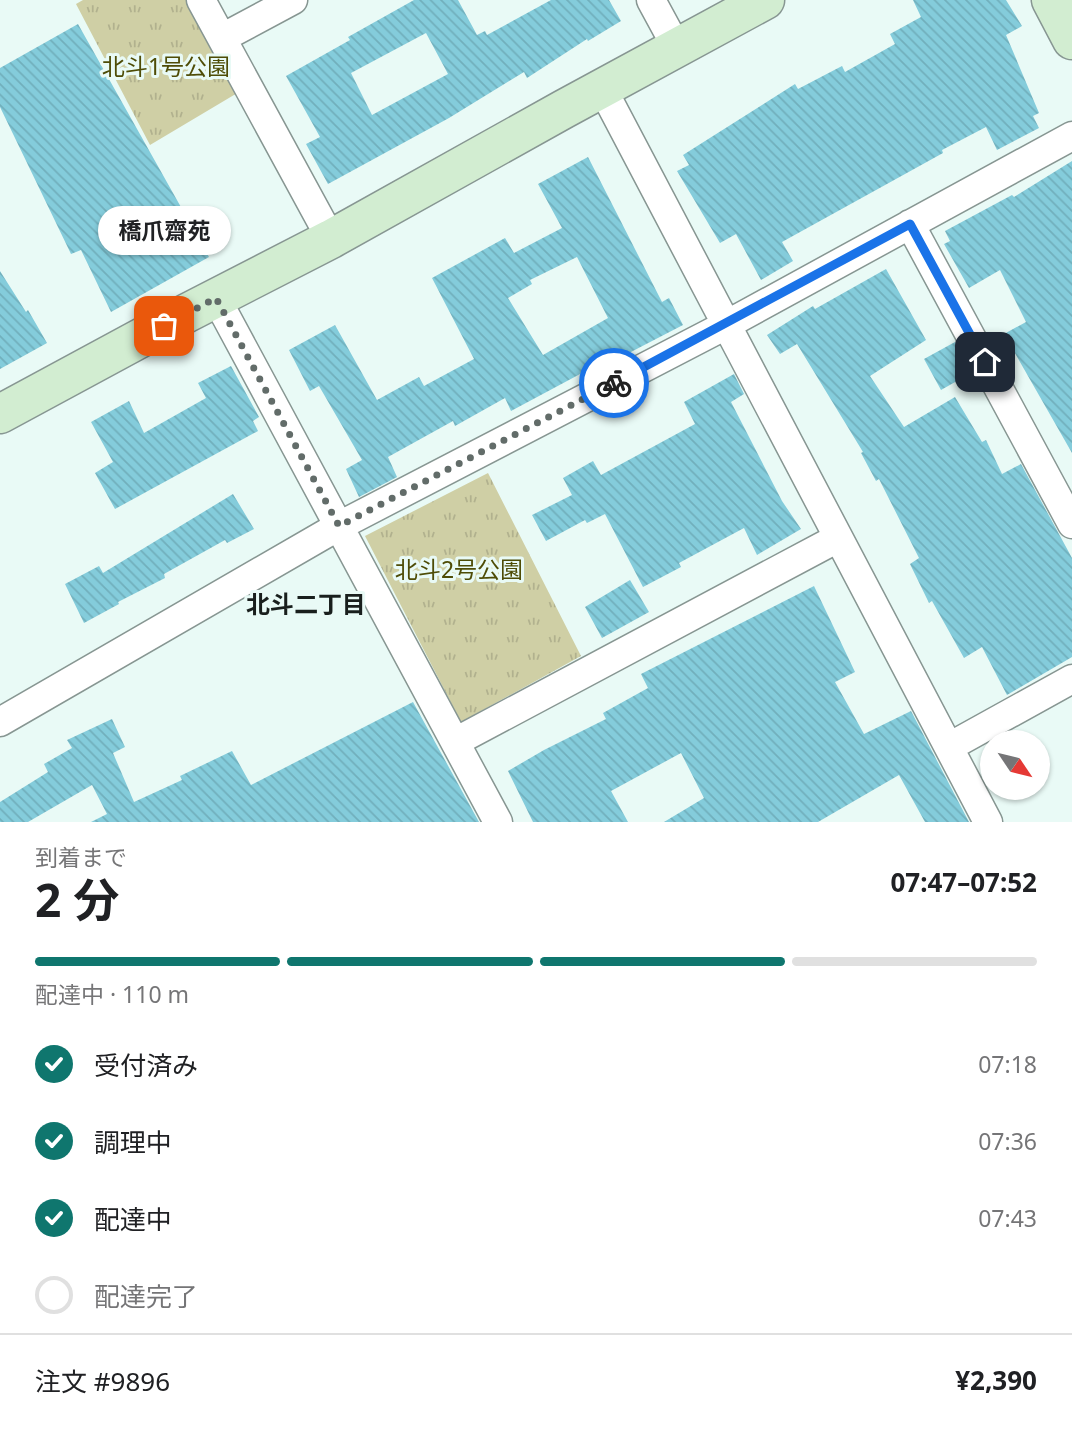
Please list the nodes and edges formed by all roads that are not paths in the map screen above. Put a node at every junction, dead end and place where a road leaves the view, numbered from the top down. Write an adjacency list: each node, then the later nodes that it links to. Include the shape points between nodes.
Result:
1 (201, 0): 6 (street)
2 (293, 0): 6 (street)
3 (651, 0): 8 (street)
4 (765, 0): 8 (street)
5 (1051, 0): 7 (street)
6 (222, 38): 12 (street)
7 (1072, 40)
8 (677, 48): 9 (street)
9 (602, 88): 12 (street); 14 (street)
10 (1072, 136): 11 (street)
11 (910, 224): 14 (street); 16 (street)
12 (331, 239): 13 (street)
13 (216, 298): 15 (street); 17 (street)
14 (726, 325): 17 (street); 18 (street)
15 (0, 414)
16 (1072, 524)
17 (339, 526): 20 (street); 21 (street)
18 (838, 538): 21 (street); 22 (street)
19 (1072, 678): 22 (street)
20 (0, 722)
21 (455, 741): 23 (street)
22 (948, 747): 24 (street)
23 (498, 822)
24 (988, 822)

